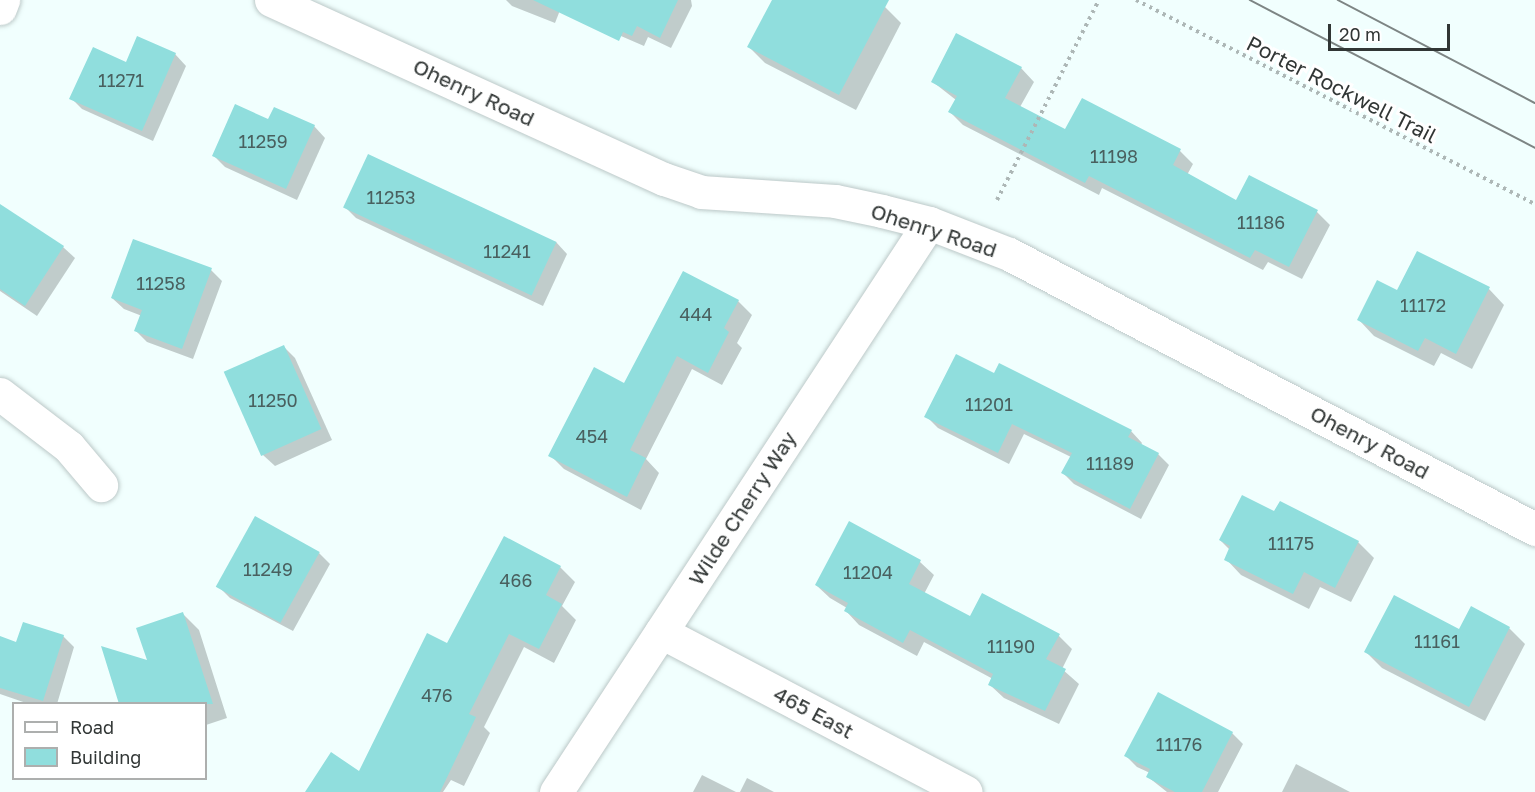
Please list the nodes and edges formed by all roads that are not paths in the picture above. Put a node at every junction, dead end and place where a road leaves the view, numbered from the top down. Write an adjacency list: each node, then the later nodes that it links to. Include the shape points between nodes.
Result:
1 (3, 0): 3 (street)
2 (271, 0): 4 (street, Ohenry Road, via 664,179 701,192 835,201)
3 (0, 8)
4 (929, 224): 7 (street, Ohenry Road, via 1045,271); 8 (street, Wilde Cherry Way)
5 (0, 394): 6 (street, via 69,447)
6 (100, 485)
7 (1535, 529)
8 (661, 632): 9 (street, Wilde Cherry Way); 10 (street, 465 East)
9 (556, 792)
10 (966, 792)

